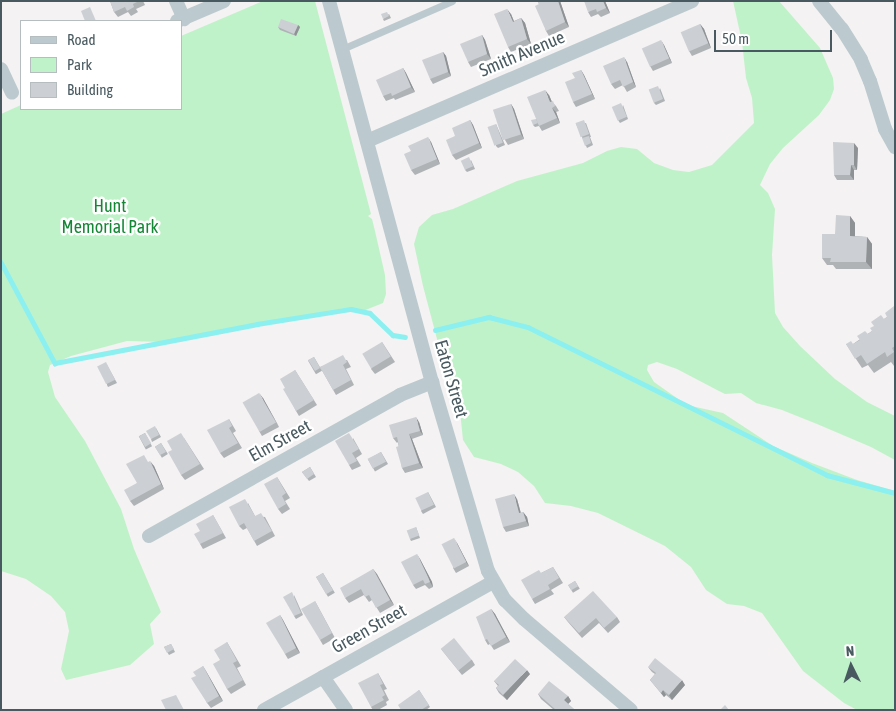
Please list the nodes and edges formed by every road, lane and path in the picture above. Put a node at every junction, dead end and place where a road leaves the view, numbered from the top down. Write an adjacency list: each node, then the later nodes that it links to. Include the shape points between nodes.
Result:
1 (176, 1): 7 (street)
2 (224, 1): 7 (street)
3 (329, 1): 8 (street, Eaton Street)
4 (452, 1): 8 (lane)
5 (692, 1): 11 (street, Smith Avenue)
6 (819, 1): 12 (street, via 861,60)
7 (180, 20)
8 (342, 49): 11 (street, Eaton Street)
9 (1, 69): 10 (street)
10 (12, 93)
11 (367, 140): 13 (street, Eaton Street)
12 (895, 148)
13 (432, 382): 14 (street, Elm Street, via 400,395); 15 (street, Eaton Street, via 483,558)
14 (149, 536)
15 (493, 582): 16 (street, Green Street); 19 (street, Eaton Street, via 505,600 543,637)
16 (323, 677): 17 (street, Green Street); 18 (street)
17 (264, 710)
18 (346, 710)
19 (631, 710)

